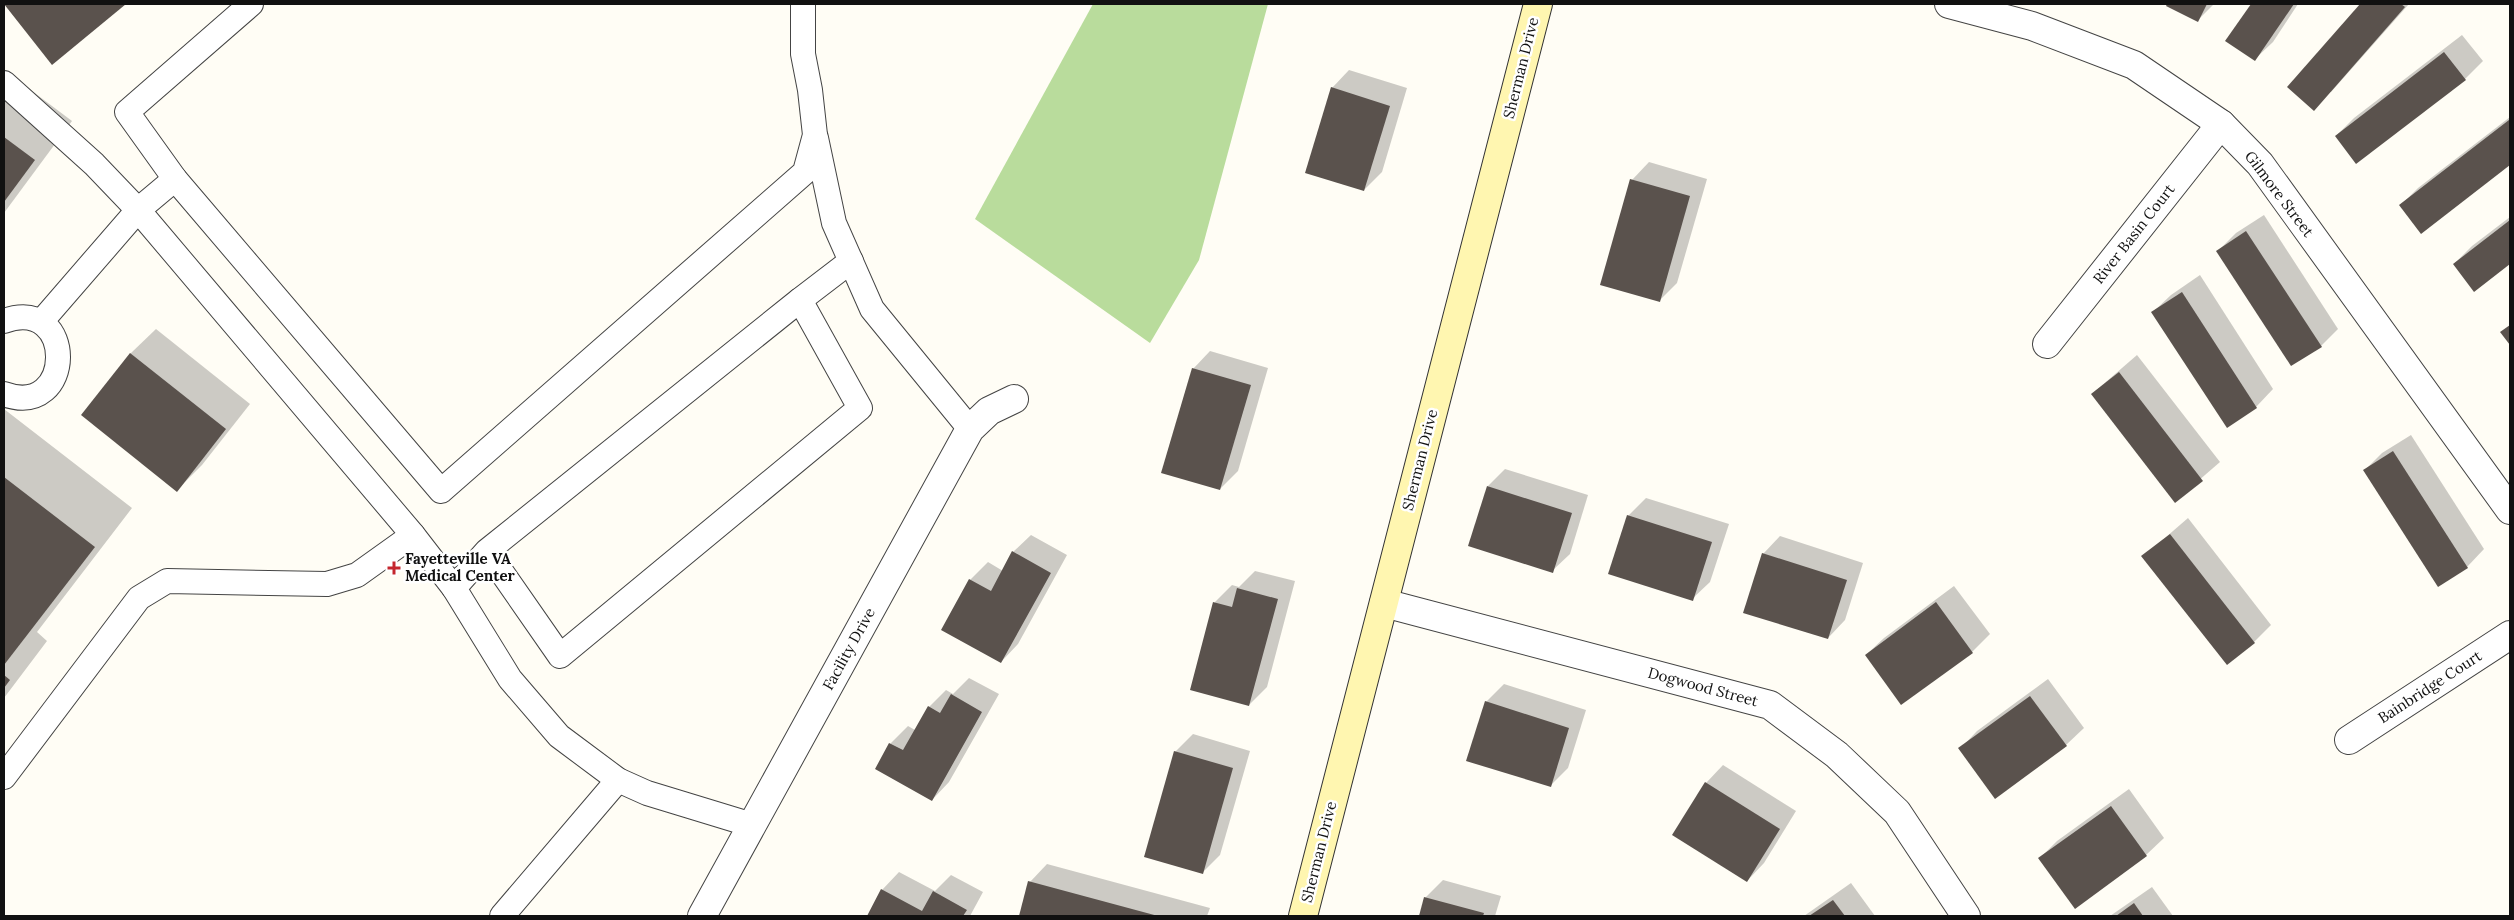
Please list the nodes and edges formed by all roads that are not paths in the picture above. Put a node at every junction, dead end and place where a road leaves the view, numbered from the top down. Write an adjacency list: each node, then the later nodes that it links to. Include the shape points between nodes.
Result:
1 (252, 4): 8 (lane, via 127,112)
2 (803, 4): 7 (lane, via 803,54)
3 (1538, 4): 22 (street, Sherman Drive)
4 (1949, 4): 6 (street, Gilmore Street, via 2032,26 2134,66)
5 (4, 84): 9 (lane, via 94,164)
6 (2221, 124): 14 (street, River Basin Court); 18 (street, Gilmore Street, via 2260,164)
7 (815, 135): 8 (lane, via 805,172 441,491); 10 (lane, via 834,223)
8 (175, 180): 9 (lane)
9 (138, 210): 13 (lane); 19 (lane)
10 (851, 261): 11 (lane); 17 (lane, via 872,309)
11 (800, 300): 20 (lane); 20 (lane, via 860,408 560,656)
12 (4, 321): 13 (lane, via 14,317)
13 (41, 322): 15 (lane, via 51,331 60,356 52,381 42,391 30,396 18,398)
14 (2047, 344)
15 (4, 394)
16 (1014, 399): 17 (street, Facility Drive, via 990,411)
17 (970, 430): 27 (street, Facility Drive)
18 (2510, 510)
19 (413, 535): 21 (lane); 25 (lane, via 357,575 327,584 168,581 139,598)
20 (488, 551): 21 (lane)
21 (454, 588): 26 (lane, via 510,679 558,736)
22 (1384, 603): 30 (street, Sherman Drive); 31 (street, Dogwood Street, via 1770,705 1837,755 1897,812)
23 (2510, 635): 24 (street, Bainbridge Court)
24 (2349, 740)
25 (4, 777)
26 (618, 780): 27 (lane, via 647,793); 28 (lane)
27 (752, 825): 29 (street, Facility Drive)
28 (502, 916)
29 (702, 916)
30 (1302, 916)
31 (1966, 916)

